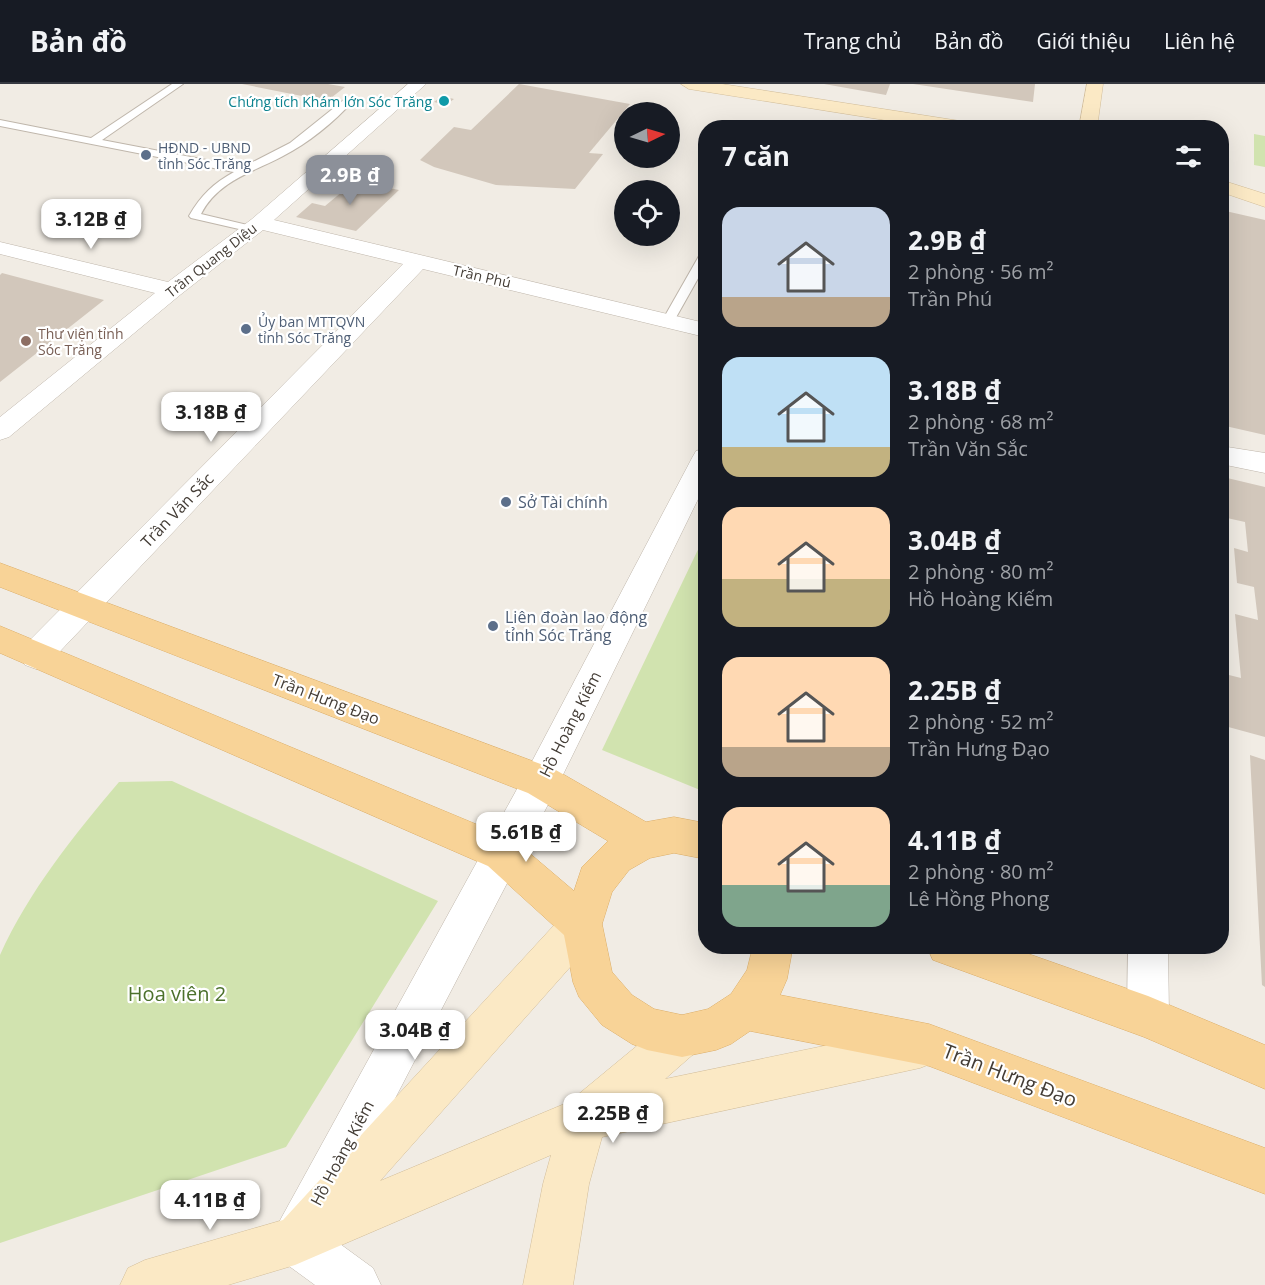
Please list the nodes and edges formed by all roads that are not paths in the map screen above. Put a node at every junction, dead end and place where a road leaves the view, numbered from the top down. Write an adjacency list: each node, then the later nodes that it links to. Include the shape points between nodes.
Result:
1 (178, 84): 9 (lane)
2 (418, 84): 15 (street, Trần Quang Diệu)
3 (689, 84): 6 (street)
4 (1095, 84): 7 (street)
5 (348, 101): 10 (lane, via 294,146 265,163)
6 (921, 120)
7 (1089, 120)
8 (0, 123): 9 (lane)
9 (93, 141): 10 (lane)
10 (242, 170): 15 (lane, via 200,202 195,216)
11 (1229, 179): 12 (street)
12 (1265, 185)
13 (1229, 189): 14 (street)
14 (1265, 201)
15 (256, 226): 17 (street, Trần Phú); 19 (street, Trần Quang Diệu)
16 (0, 248): 19 (street)
17 (418, 261): 20 (street, Trần Phú); 27 (street, Trần Văn Sắc)
18 (698, 268): 20 (lane)
19 (172, 291): 22 (street, Trần Quang Diệu)
20 (668, 321): 21 (street, Trần Phú)
21 (698, 328)
22 (0, 432)
23 (1229, 456): 24 (street)
24 (1265, 463)
25 (698, 472): 30 (street, Hồ Hoàng Kiếm)
26 (0, 575): 27 (main road, Trần Hưng Đạo)
27 (84, 608): 29 (street, Trần Văn Sắc); 30 (main road, Trần Hưng Đạo)
28 (0, 639): 29 (main road)
29 (36, 655): 33 (main road)
30 (541, 781): 32 (main road, Trần Hưng Đạo); 33 (street, Hồ Hoàng Kiếm)
31 (698, 839): 32 (main road, via 674,835)
32 (643, 841): 34 (main road, via 616,857 596,881)
33 (501, 853): 34 (main road); 45 (street, Hồ Hoàng Kiếm)
34 (582, 924): 40 (main road, via 594,982 617,1010 647,1029); 45 (street)
35 (771, 954): 38 (main road, via 766,979)
36 (970, 954): 39 (main road)
37 (1148, 954): 39 (street)
38 (746, 1009): 40 (main road, via 716,1029); 41 (main road, Trần Hưng Đạo)
39 (1148, 1017): 42 (main road)
40 (682, 1036): 43 (street)
41 (929, 1045): 43 (street); 44 (main road, Trần Hưng Đạo)
42 (1265, 1066)
43 (585, 1118): 45 (street); 48 (street, via 566,1184)
44 (1265, 1171)
45 (295, 1241): 46 (street); 47 (street)
46 (145, 1285)
47 (356, 1285)
48 (548, 1285)

